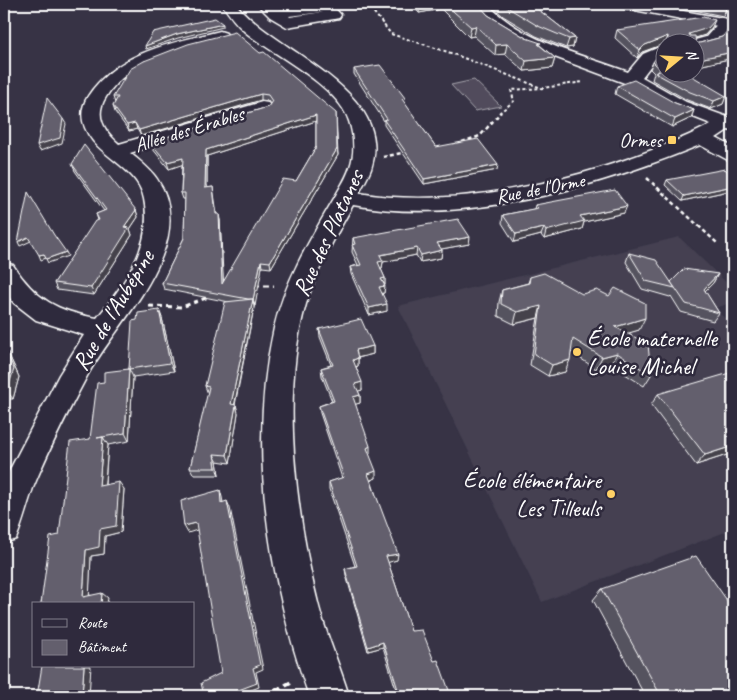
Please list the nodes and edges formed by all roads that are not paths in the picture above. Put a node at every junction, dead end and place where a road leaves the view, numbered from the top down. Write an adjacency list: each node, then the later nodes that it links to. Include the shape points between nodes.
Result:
1 (229, 4): 5 (street, Rue des Platanes)
2 (479, 4): 8 (street, via 515,34)
3 (624, 4): 4 (street)
4 (729, 24): 6 (street, via 712,40)
5 (250, 28): 12 (street, Rue de l'Aubépine, via 153,55 124,69 108,82 94,102 91,117 96,130); 14 (street, Rue des Platanes, via 310,69 354,111 362,127 364,144 362,161)
6 (704, 42)
7 (654, 55): 8 (street)
8 (630, 79): 10 (street, via 682,107)
9 (262, 107): 12 (street, Allée des Érables)
10 (729, 124): 11 (street, Rue de l'Orme)
11 (700, 137): 13 (street); 14 (street, Rue de l'Orme, via 618,170 526,193 409,206)
12 (116, 151): 16 (street, Rue de l'Aubépine, via 139,171 154,195 156,237 149,259)
13 (733, 155)
14 (345, 197): 18 (street, Rue des Platanes, via 300,286 280,375 278,421 282,496 292,576)
15 (4, 271): 16 (street, via 17,289 48,316)
16 (103, 329): 17 (street, Rue de l'Aubépine, via 76,370 24,472)
17 (4, 527)
18 (329, 696)

